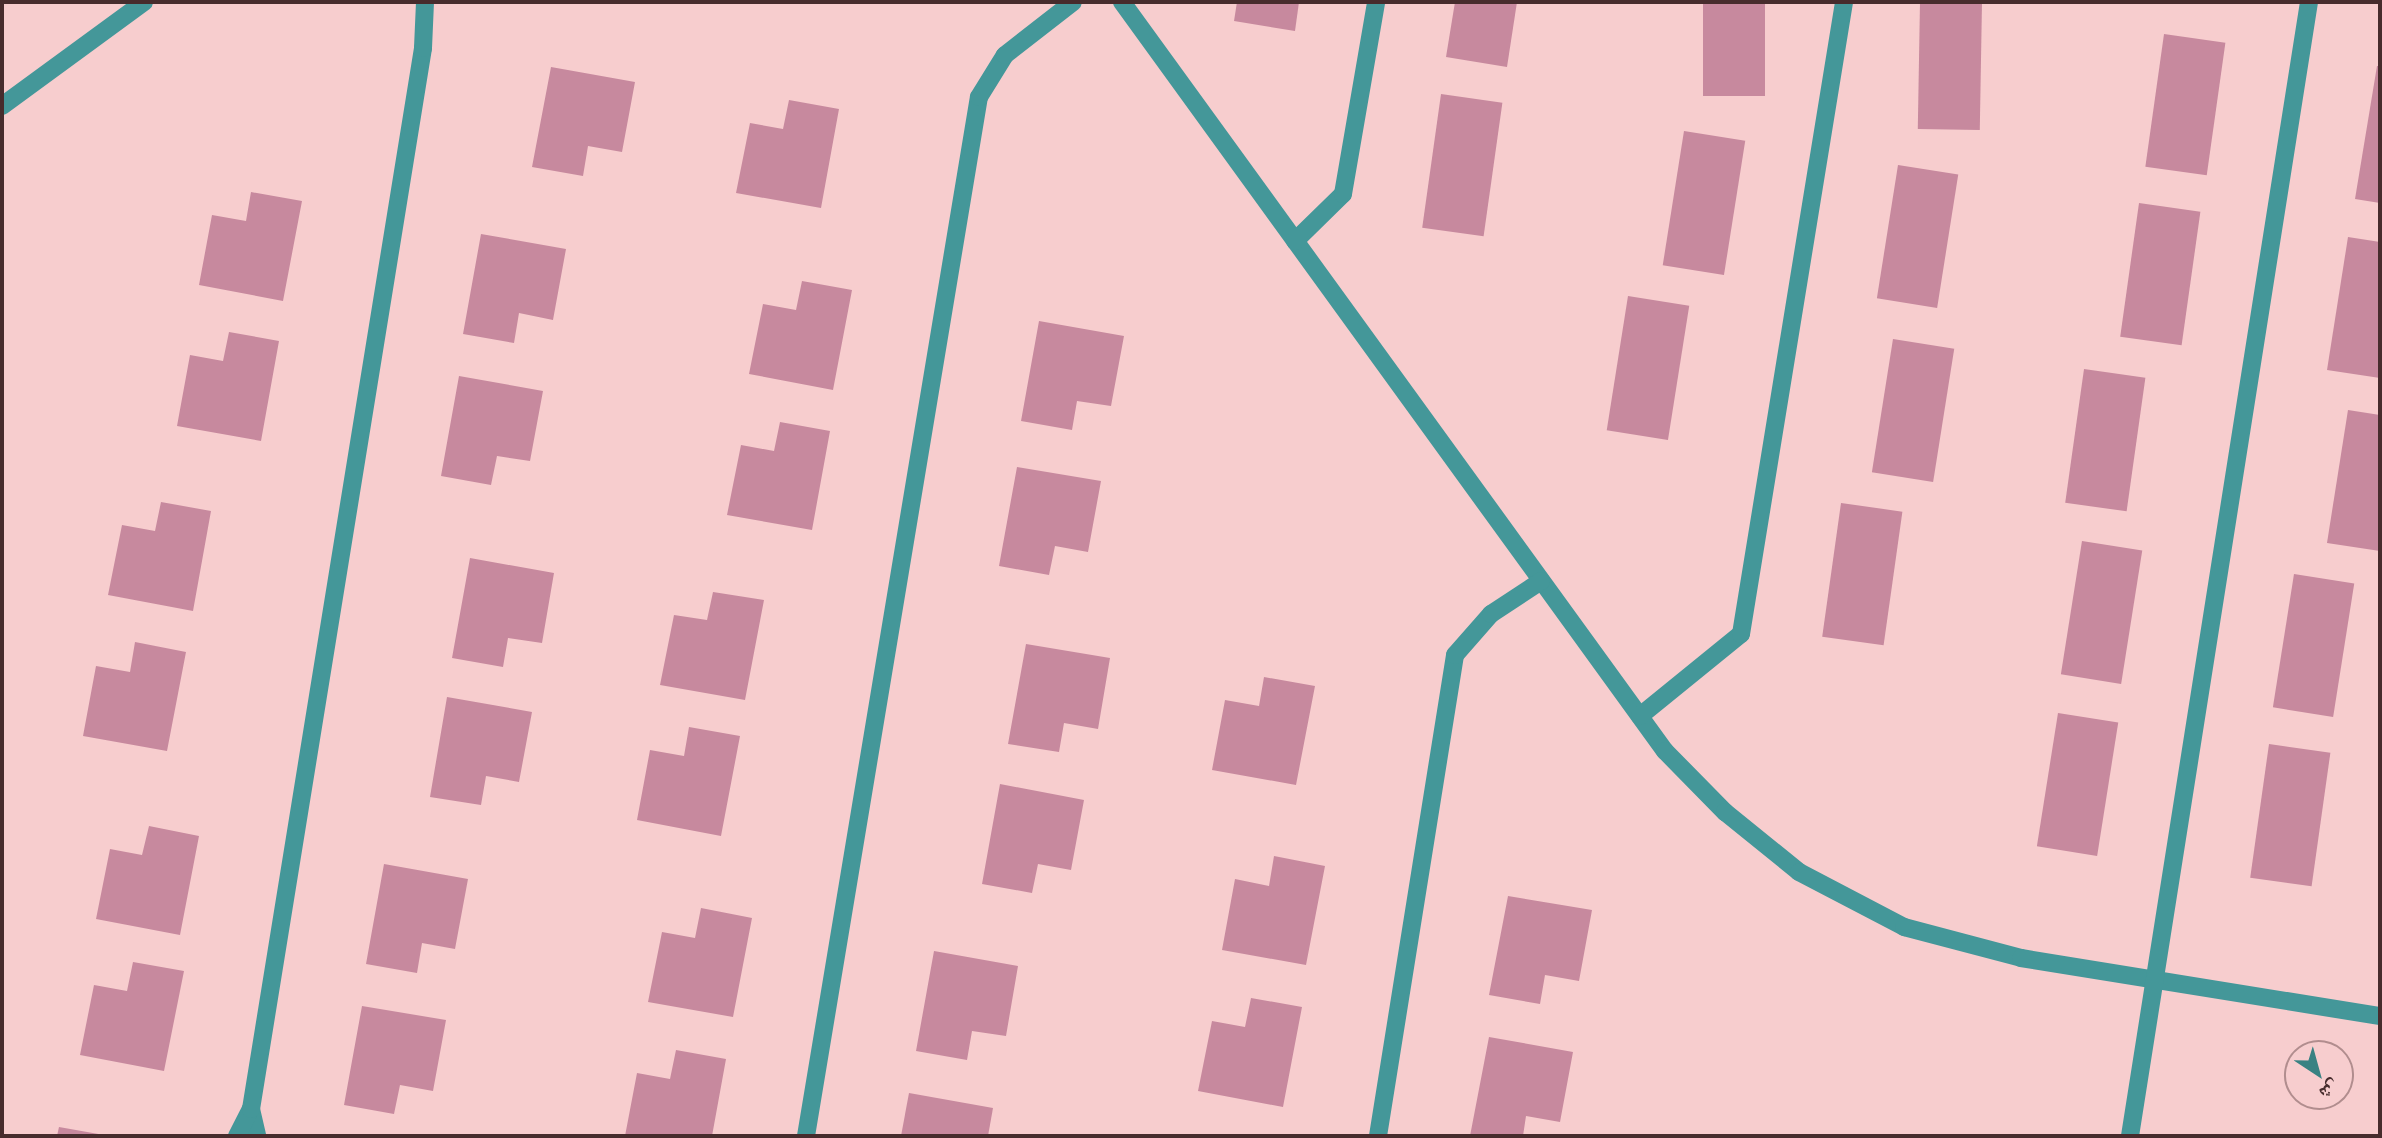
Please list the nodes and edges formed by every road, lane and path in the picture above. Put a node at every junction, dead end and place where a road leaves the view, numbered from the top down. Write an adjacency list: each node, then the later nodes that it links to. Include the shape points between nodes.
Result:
1 (144, 2): 8 (street)
2 (425, 2): 14 (street, via 424,48)
3 (1073, 2): 17 (street, via 1005,55 979,97)
4 (1122, 2): 9 (street)
5 (1376, 2): 9 (street, via 1343,194)
6 (1844, 2): 11 (street, via 1741,634)
7 (2309, 2): 12 (street)
8 (2, 106)
9 (1295, 241): 10 (street)
10 (1541, 581): 11 (street); 18 (street, via 1491,614 1455,655)
11 (1640, 716): 12 (street, via 1665,751 1725,812 1789,863 1904,927 2021,958)
12 (2156, 976): 13 (street); 19 (street)
13 (2380, 1016)
14 (251, 1109): 15 (street); 16 (street)
15 (237, 1136)
16 (257, 1136)
17 (806, 1136)
18 (1378, 1136)
19 (2130, 1136)

